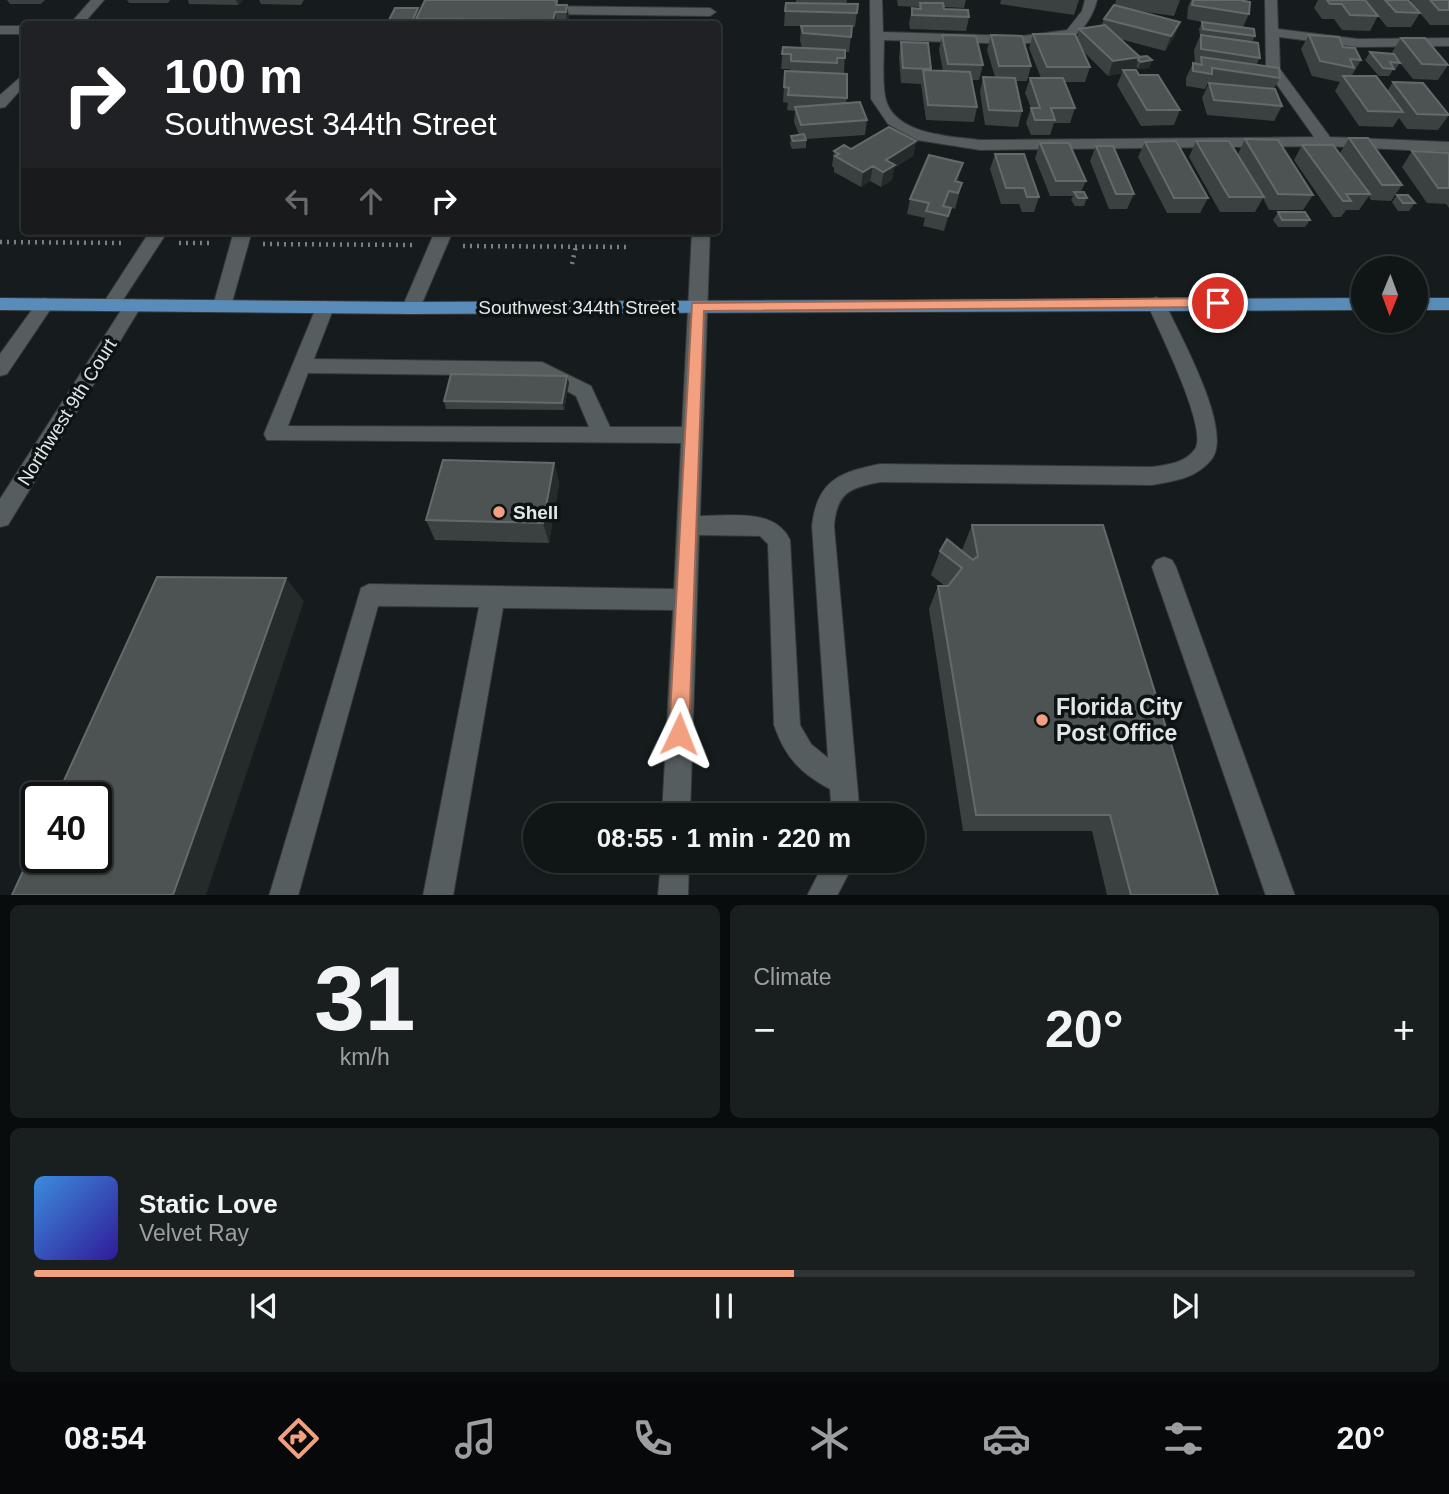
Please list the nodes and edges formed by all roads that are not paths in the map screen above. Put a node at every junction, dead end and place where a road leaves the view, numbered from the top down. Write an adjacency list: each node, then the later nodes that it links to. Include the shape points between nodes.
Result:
1 (98, 0): 9 (street)
2 (520, 0): 6 (street, via 539,10)
3 (876, 0): 13 (street)
4 (1091, 0): 13 (street, via 1088,12 1071,33 1023,40)
5 (1271, 0): 12 (street)
6 (567, 5): 7 (street)
7 (624, 5): 8 (street)
8 (710, 12)
9 (79, 21)
10 (0, 30): 11 (street)
11 (21, 30)
12 (1274, 32): 14 (street, via 1358,43); 17 (street, via 1273,69)
13 (875, 36): 17 (street, via 878,99 893,121 922,137 980,145)
14 (1449, 42)
15 (21, 81): 16 (street)
16 (0, 104)
17 (1325, 141): 18 (street)
18 (1449, 147)
19 (701, 235): 32 (street)
20 (155, 237): 29 (street)
21 (241, 237): 31 (street)
22 (441, 238): 34 (street)
23 (1156, 303): 26 (main road, Southwest 344th Street); 32 (main road, Southwest 344th Street); 44 (street, via 1208,429 1204,454 1185,470 1152,476 880,473 848,480 826,500 823,526)
24 (0, 304): 25 (main road, Southwest 344th Street)
25 (45, 304): 29 (main road, Southwest 344th Street); 36 (street)
26 (1351, 304)
27 (1428, 304): 28 (main road)
28 (1449, 304)
29 (111, 305): 30 (main road, Southwest 344th Street)
30 (133, 305): 31 (main road, Southwest 344th Street); 39 (street, Northwest 9th Court)
31 (222, 306): 33 (main road, Southwest 344th Street)
32 (697, 306): 34 (main road, Southwest 344th Street); 38 (street)
33 (325, 307): 34 (main road, Southwest 344th Street); 35 (street)
34 (411, 308)
35 (302, 366): 37 (street, via 542,369 584,391); 37 (street, via 274,434)
36 (0, 369)
37 (603, 435): 38 (street)
38 (691, 435): 40 (street)
39 (0, 518)
40 (687, 525): 43 (street); 44 (street, via 756,526 779,540 787,725 802,757)
41 (1164, 567): 53 (street)
42 (493, 597): 43 (street); 49 (street, via 369,595); 50 (street)
43 (684, 600): 45 (street)
44 (844, 782): 46 (street)
45 (676, 803)
46 (845, 803)
47 (674, 873): 51 (street)
48 (834, 873): 52 (street)
49 (283, 895)
50 (438, 895)
51 (673, 895)
52 (821, 895)
53 (1281, 895)

